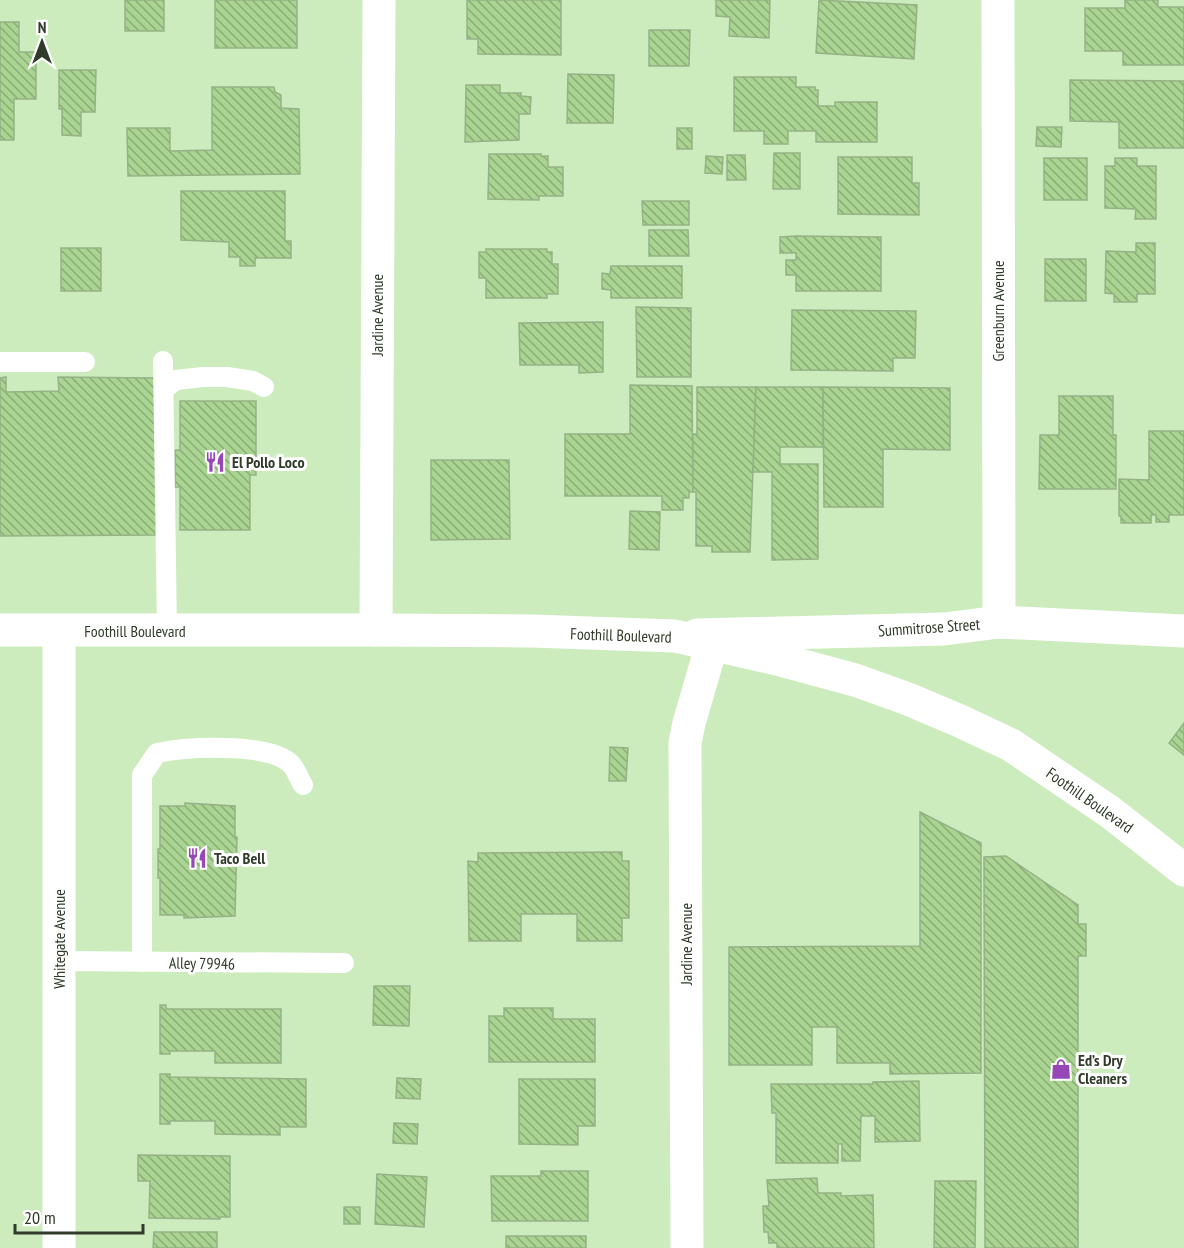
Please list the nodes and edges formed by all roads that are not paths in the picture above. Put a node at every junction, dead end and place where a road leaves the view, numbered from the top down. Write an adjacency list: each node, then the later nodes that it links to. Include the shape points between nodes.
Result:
1 (379, 0): 10 (street, Jardine Avenue)
2 (998, 1): 8 (street, Greenburn Avenue)
3 (163, 361): 7 (lane)
4 (0, 362): 5 (lane)
5 (85, 362)
6 (264, 387): 7 (lane, via 253,381 203,377 176,380)
7 (164, 390): 12 (lane)
8 (999, 622): 13 (street, Summitrose Street); 14 (street, Summitrose Street, via 944,629)
9 (0, 630): 11 (street, Foothill Boulevard)
10 (376, 630): 12 (street, Foothill Boulevard); 14 (street, Foothill Boulevard)
11 (59, 631): 12 (street, Foothill Boulevard); 18 (street, Whitegate Avenue)
12 (167, 631)
13 (1184, 631)
14 (675, 636): 15 (street, Foothill Boulevard)
15 (712, 644): 17 (street, Foothill Boulevard, via 855,680 1011,745 1110,812); 22 (street, Jardine Avenue, via 685,743)
16 (303, 785): 19 (lane, via 292,765 272,753 246,748 157,753 142,775)
17 (1184, 870)
18 (59, 960): 19 (lane, Alley 79946); 21 (street, Whitegate Avenue)
19 (142, 962): 20 (lane, Alley 79946)
20 (344, 963)
21 (58, 1248)
22 (687, 1248)

